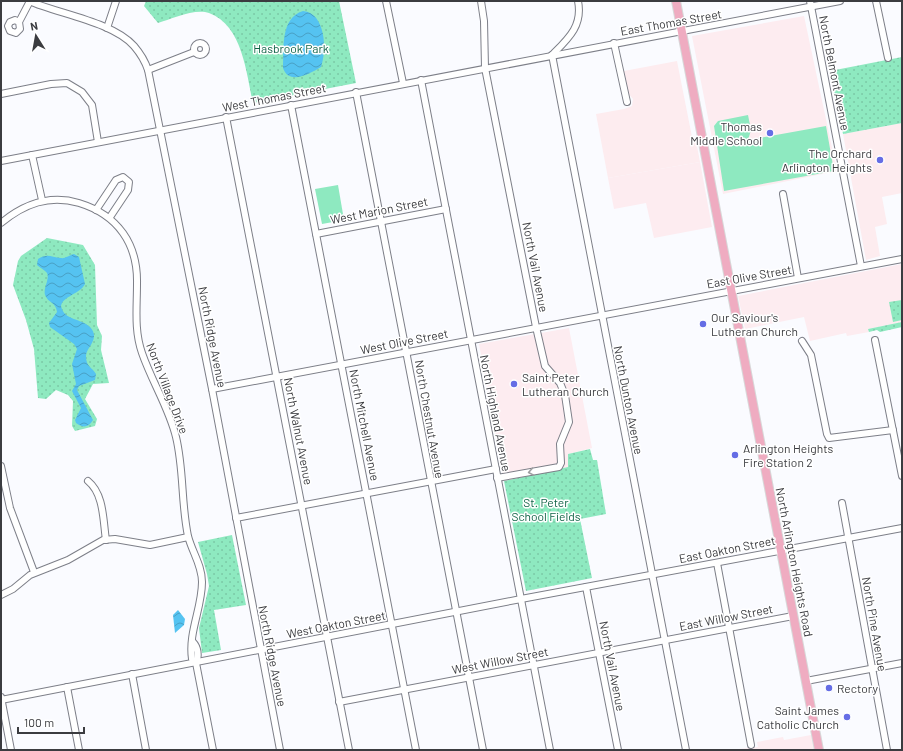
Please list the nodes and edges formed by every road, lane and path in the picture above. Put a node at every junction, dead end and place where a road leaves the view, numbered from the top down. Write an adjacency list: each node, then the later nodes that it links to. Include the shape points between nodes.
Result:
1 (29, 1): 9 (street, North Ridge Avenue); 11 (street)
2 (116, 1): 12 (street)
3 (386, 1): 21 (street)
4 (481, 1): 18 (street, North Vail Avenue)
5 (578, 1): 16 (street, via 578,24 571,36)
6 (676, 1): 13 (main road, North Arlington Heights Road)
7 (840, 1): 10 (street, East Thomas Street)
8 (876, 1): 17 (street)
9 (46, 4): 12 (street, North Ridge Avenue)
10 (810, 4): 13 (street, East Thomas Street); 40 (street, North Belmont Avenue)
11 (19, 22)
12 (107, 28): 19 (street, North Ridge Avenue, via 123,36 133,45)
13 (681, 32): 14 (street, East Thomas Street); 42 (main road, North Arlington Heights Road)
14 (614, 43): 16 (street, East Thomas Street); 24 (street)
15 (194, 52): 19 (street)
16 (552, 55): 18 (street, West Thomas Street); 43 (street, North Dunton Avenue)
17 (888, 58)
18 (485, 68): 20 (street, West Thomas Street); 44 (street, North Vail Avenue)
19 (148, 70): 27 (street, North Ridge Avenue)
20 (421, 80): 21 (street, West Thomas Street); 33 (street, North Highland Avenue)
21 (403, 83): 22 (street, West Thomas Street)
22 (356, 92): 25 (street, West Thomas Street); 36 (street, North Chestnut Avenue)
23 (1, 94): 28 (street, via 67,83 82,92 92,106)
24 (627, 102)
25 (291, 105): 26 (street, West Thomas Street); 38 (street, North Mitchell Avenue)
26 (226, 117): 27 (street, West Thomas Street); 50 (street, North Walnut Avenue)
27 (162, 130): 28 (street, West Thomas Street); 51 (street, North Ridge Avenue)
28 (98, 142): 29 (street, West Thomas Street)
29 (32, 155): 30 (street, West Thomas Street); 32 (street)
30 (1, 161)
31 (783, 194): 41 (street)
32 (42, 200): 34 (street, North Village Drive, via 67,201); 37 (street, via 18,210)
33 (446, 209): 36 (street, West Marion Street); 45 (street, North Highland Avenue)
34 (96, 210): 35 (street, North Village Drive); 35 (street, via 116,180 127,178 128,190)
35 (110, 218): 64 (street, North Village Drive, via 126,238 136,264 138,338 176,439 183,479)
36 (382, 221): 38 (street, West Marion Street); 48 (street, North Chestnut Avenue)
37 (1, 223)
38 (316, 234): 49 (street, North Mitchell Avenue)
39 (902, 258): 40 (street, East Olive Street)
40 (861, 266): 41 (street, East Olive Street)
41 (798, 278): 42 (street, East Olive Street)
42 (732, 290): 43 (street, East Olive Street); 67 (main road, North Arlington Heights Road)
43 (601, 314): 44 (street, West Olive Street); 70 (street, North Dunton Avenue)
44 (536, 327): 45 (street, West Olive Street); 56 (street, North Vail Avenue, one-way to 56, via 545,366 560,383 565,395 569,422 560,444 562,463 559,467)
45 (471, 340): 48 (street, West Olive Street); 54 (street, North Highland Avenue)
46 (875, 340): 52 (street)
47 (802, 341): 52 (street, via 811,355 829,438)
48 (406, 353): 49 (street, West Olive Street); 58 (street, North Chestnut Avenue)
49 (342, 364): 50 (street, West Olive Street); 59 (street, North Mitchell Avenue)
50 (276, 376): 51 (street, West Olive Street); 61 (street, North Walnut Avenue)
51 (212, 389): 62 (street, North Ridge Avenue)
52 (893, 430): 55 (street)
53 (1, 466): 69 (street, via 10,508)
54 (496, 469): 56 (street, North Highland Avenue); 58 (street)
55 (902, 476)
56 (498, 478): 73 (street, North Highland Avenue)
57 (88, 481): 66 (street, via 95,487 99,496)
58 (430, 481): 59 (street); 74 (street, North Chestnut Avenue)
59 (366, 493): 61 (street); 76 (street, North Mitchell Avenue)
60 (842, 503): 65 (street, North Pine Avenue)
61 (302, 506): 62 (street); 78 (street, North Walnut Avenue)
62 (236, 518): 80 (street, North Ridge Avenue)
63 (902, 528): 65 (street, East Oakton Street)
64 (188, 537): 66 (street, via 150,545 115,539); 82 (street, North Village Drive, via 202,581 194,625 193,642 198,658)
65 (848, 538): 67 (street, East Oakton Street); 85 (street, North Pine Avenue)
66 (106, 540): 69 (street, via 95,543 68,560)
67 (780, 550): 68 (street, East Oakton Street); 75 (main road, North Arlington Heights Road)
68 (717, 562): 70 (street, East Oakton Street); 77 (street)
69 (34, 572): 72 (street)
70 (651, 576): 71 (street, West Oakton Street); 79 (street, North Dunton Avenue)
71 (586, 587): 73 (street, West Oakton Street); 81 (street, North Vail Avenue)
72 (1, 595)
73 (521, 599): 74 (street, West Oakton Street); 84 (street, North Highland Avenue)
74 (456, 612): 76 (street, West Oakton Street); 87 (street, North Chestnut Avenue)
75 (793, 616): 77 (street, East Willow Street); 88 (main road, North Arlington Heights Road)
76 (392, 624): 78 (street, West Oakton Street); 90 (street, North Mitchell Avenue)
77 (729, 628): 79 (street, East Willow Street); 93 (street)
78 (326, 637): 80 (street, West Oakton Street); 92 (street, North Walnut Avenue)
79 (664, 640): 81 (street, West Willow Street); 104 (street, North Dunton Avenue)
80 (261, 650): 82 (street, West Oakton Street); 98 (street, North Ridge Avenue)
81 (599, 652): 84 (street, West Willow Street); 103 (street, North Vail Avenue)
82 (196, 662): 86 (street, West Oakton Street); 97 (street, North Village Drive)
83 (902, 663): 85 (street)
84 (534, 665): 87 (street, West Willow Street); 102 (street, North Highland Avenue)
85 (872, 668): 88 (street); 106 (street, North Pine Avenue)
86 (132, 674): 89 (street, West Oakton Street); 96 (street)
87 (469, 678): 90 (street, West Willow Street); 101 (street, North Chestnut Avenue)
88 (806, 681): 105 (main road, North Arlington Heights Road)
89 (67, 687): 91 (street, West Oakton Street); 95 (street)
90 (404, 690): 92 (street, West Willow Street); 100 (street, North Mitchell Avenue)
91 (1, 698): 94 (street)
92 (339, 702): 99 (street, North Walnut Avenue)
93 (750, 745)
94 (11, 750)
95 (79, 750)
96 (146, 750)
97 (213, 750)
98 (280, 750)
99 (348, 750)
100 (416, 750)
101 (483, 750)
102 (550, 750)
103 (618, 750)
104 (686, 750)
105 (819, 750)
106 (887, 750)

